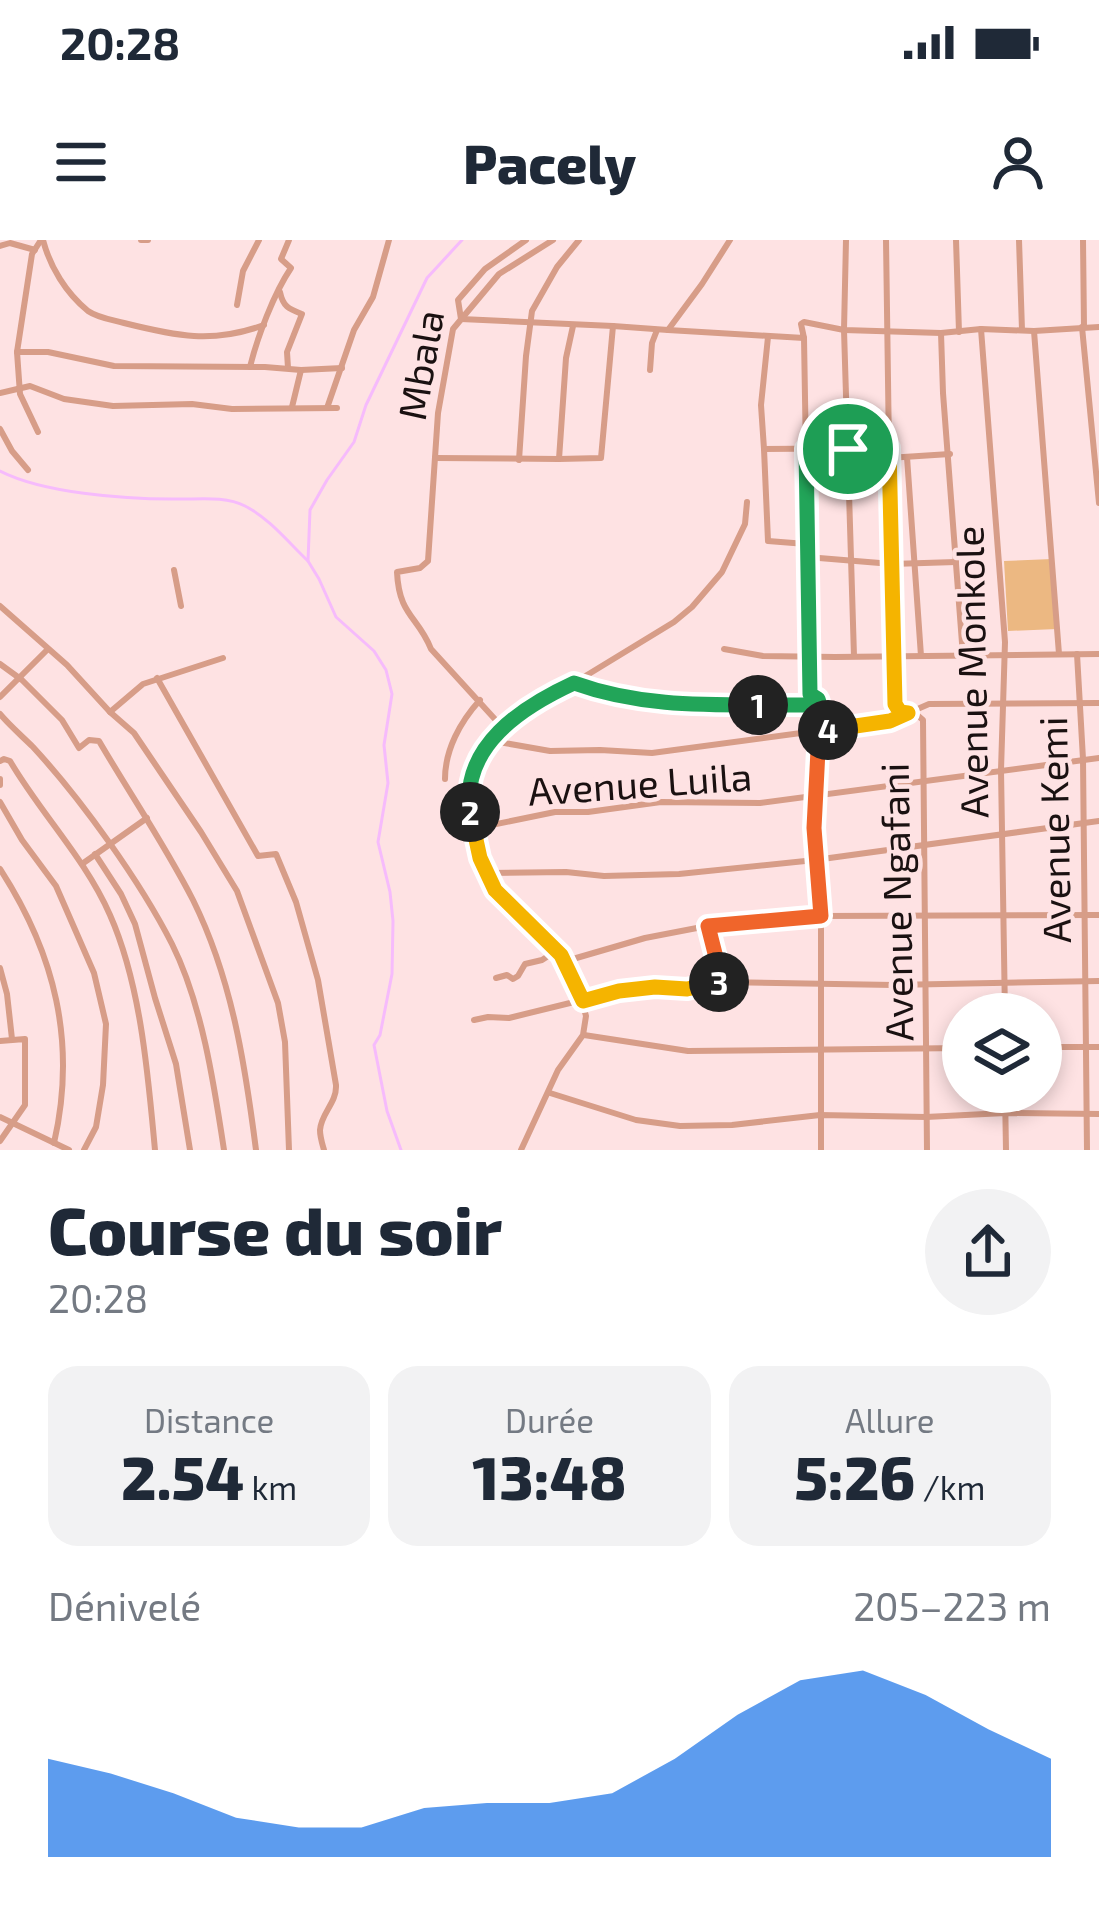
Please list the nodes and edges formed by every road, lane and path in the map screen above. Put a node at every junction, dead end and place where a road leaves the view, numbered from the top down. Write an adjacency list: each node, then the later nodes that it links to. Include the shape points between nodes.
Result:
1 (42, 240): 16 (street); 21 (street, via 59,278 93,314 191,338)
2 (259, 240): 18 (street)
3 (289, 240): 17 (street, via 281,259 291,268)
4 (389, 240): 39 (street)
5 (526, 240): 19 (street, Mbala, via 458,300)
6 (553, 240): 19 (street, via 500,274)
7 (579, 240): 20 (street)
8 (730, 240): 29 (street)
9 (846, 240): 26 (street)
10 (886, 240): 31 (street, Avenue Ngafani)
11 (956, 240): 33 (street)
12 (1018, 240): 30 (street)
13 (1083, 240): 24 (street)
14 (23, 243): 15 (street); 16 (street)
15 (0, 246)
16 (35, 250): 37 (street)
17 (279, 289): 21 (street); 40 (street, via 283,304 302,314)
18 (237, 305)
19 (460, 319): 20 (street); 54 (street, Mbala)
20 (530, 322): 22 (street); 56 (street)
21 (264, 326): 38 (street)
22 (573, 326): 23 (street); 55 (street)
23 (614, 326): 28 (street); 55 (street, via 601,458)
24 (1083, 327): 25 (street); 32 (street); 59 (street)
25 (1099, 327)
26 (844, 329): 31 (street); 36 (street, via 804,322); 50 (street)
27 (981, 329): 30 (street); 33 (street); 71 (street, Avenue Monkole)
28 (657, 330): 29 (street); 42 (street)
29 (668, 330): 35 (street)
30 (1022, 330): 32 (street)
31 (889, 331): 34 (street); 51 (street, Avenue Ngafani)
32 (1034, 331): 72 (street)
33 (959, 332): 34 (street)
34 (941, 333): 52 (street)
35 (768, 337): 36 (street); 48 (street)
36 (804, 338): 49 (street)
37 (17, 352): 38 (street, via 114,366); 43 (street)
38 (250, 367): 40 (street)
39 (342, 368): 41 (street); 45 (street, via 332,408)
40 (289, 369): 41 (street)
41 (302, 370): 45 (street)
42 (650, 370)
43 (19, 387): 44 (street); 45 (street, via 113,406); 47 (street)
44 (0, 393)
45 (292, 409)
46 (0, 429): 57 (street)
47 (38, 432)
48 (764, 449): 49 (street); 60 (street, via 768,541)
49 (806, 449): 50 (street); 60 (street)
50 (848, 449): 51 (street); 62 (street)
51 (888, 453): 53 (street); 64 (street, Avenue Ngafani)
52 (950, 454): 53 (street); 63 (street)
53 (907, 457): 65 (street)
54 (435, 458): 56 (street); 86 (street, Mbala, via 428,561 397,572 398,586 430,648)
55 (559, 459): 56 (street)
56 (519, 460)
57 (28, 470)
58 (747, 502): 84 (street, via 722,572 692,608)
59 (1099, 503)
60 (807, 544): 61 (street)
61 (807, 557): 62 (street); 78 (street)
62 (849, 561): 64 (street); 75 (street)
63 (956, 562): 65 (street); 77 (street)
64 (892, 564): 65 (street); 79 (street, Avenue Ngafani)
65 (915, 565): 76 (street)
66 (174, 570): 68 (street)
67 (0, 606): 69 (street)
68 (181, 606)
69 (49, 648): 83 (street); 92 (street)
70 (724, 649): 78 (street)
71 (1005, 653): 72 (street); 77 (street); 87 (street, Avenue Monkole)
72 (1060, 654): 73 (street)
73 (1077, 654): 74 (street); 90 (street, Avenue Kemi)
74 (1099, 654)
75 (854, 656): 78 (street); 79 (street)
76 (921, 656): 77 (street); 79 (street)
77 (963, 656)
78 (808, 657): 91 (street, via 810,694)
79 (892, 657): 93 (street, Avenue Ngafani, via 895,704)
80 (223, 658): 82 (street)
81 (0, 664): 83 (street)
82 (157, 678): 92 (street); 163 (street, via 258,856 276,854 296,902 336,1085 320,1127)
83 (20, 679): 85 (street); 107 (street, via 79,748 99,740)
84 (574, 683): 91 (street, via 658,704); 96 (street)
85 (0, 697)
86 (480, 700): 96 (street); 103 (street, via 457,733)
87 (1003, 703): 89 (street); 90 (street); 102 (street, Avenue Monkole)
88 (1099, 703): 90 (street)
89 (928, 704): 93 (street); 95 (street)
90 (1079, 704): 100 (street, Avenue Kemi)
91 (820, 705): 97 (street)
92 (110, 712): 162 (street, via 139,739 238,896 278,1004)
93 (908, 713): 95 (street, Avenue Ngafani); 97 (street)
94 (0, 715): 112 (street)
95 (923, 720): 104 (street, Avenue Ngafani)
96 (503, 728): 98 (street)
97 (819, 731): 98 (street, via 652,753); 105 (street)
98 (493, 741): 110 (street, via 470,782)
99 (1099, 758): 100 (street, Avenue Luila)
100 (1083, 759): 102 (street, Avenue Luila); 109 (street, Avenue Kemi)
101 (0, 761): 116 (street, via 10,761)
102 (1001, 770): 104 (street, Avenue Luila); 111 (street, Avenue Monkole)
103 (445, 779)
104 (923, 783): 105 (street, Avenue Luila); 113 (street, Avenue Ngafani)
105 (816, 796): 110 (street, Avenue Luila, via 555,812); 115 (street)
106 (0, 802): 157 (street, via 56,886 94,973 106,1024 103,1085)
107 (147, 818): 112 (street); 161 (street, via 195,904 224,980)
108 (1099, 821): 109 (street)
109 (1082, 824): 111 (street); 120 (street, Avenue Kemi)
110 (472, 829): 118 (street)
111 (1002, 835): 113 (street); 119 (street, Avenue Monkole)
112 (109, 844): 114 (street); 160 (street, via 186,981)
113 (924, 845): 115 (street); 123 (street, Avenue Ngafani)
114 (95, 854): 116 (street); 159 (street, via 135,924 176,1064)
115 (815, 860): 118 (street, via 679,874); 122 (street)
116 (82, 864): 158 (street, via 126,958)
117 (0, 869): 156 (street, via 37,934 60,1013)
118 (487, 873): 125 (street, via 504,902)
119 (1005, 914): 120 (street); 123 (street); 129 (street, Avenue Monkole)
120 (1085, 915): 121 (street); 133 (street, Avenue Kemi)
121 (1099, 915)
122 (821, 916): 123 (street); 124 (street); 134 (street)
123 (924, 916): 132 (street, Avenue Ngafani)
124 (708, 926): 126 (street); 131 (street)
125 (556, 951): 126 (street); 128 (street, via 524,964 513,979)
126 (566, 961): 136 (street)
127 (0, 968): 139 (street)
128 (496, 978)
129 (1005, 981): 132 (street); 133 (street); 135 (street, Avenue Monkole)
130 (1099, 981): 133 (street)
131 (720, 982): 134 (street); 136 (street)
132 (925, 982): 134 (street); 144 (street, Avenue Ngafani)
133 (1084, 982): 143 (street, Avenue Kemi)
134 (821, 983): 146 (street)
135 (1005, 993)
136 (583, 1001): 137 (street); 138 (street)
137 (474, 1020)
138 (583, 1035): 146 (street, via 685,1051); 147 (street)
139 (12, 1039): 140 (street); 154 (street, via 26,1040 27,1055 25,1105)
140 (0, 1041)
141 (1099, 1047): 143 (street)
142 (1062, 1048): 143 (street)
143 (1085, 1048): 149 (street, Avenue Kemi)
144 (926, 1049): 145 (street); 146 (street); 153 (street, Avenue Ngafani)
145 (942, 1049)
146 (820, 1051): 151 (street)
147 (549, 1093): 151 (street, via 680,1126); 164 (street)
148 (1005, 1113): 149 (street); 153 (street); 167 (street)
149 (1087, 1114): 150 (street); 168 (street, Avenue Kemi)
150 (1099, 1114)
151 (820, 1115): 153 (street); 165 (street)
152 (0, 1117): 154 (street)
153 (926, 1117): 166 (street, Avenue Ngafani)
154 (14, 1123): 155 (street); 156 (street)
155 (0, 1142)
156 (61, 1147)
157 (84, 1150)
158 (155, 1150)
159 (190, 1150)
160 (224, 1150)
161 (256, 1150)
162 (289, 1150)
163 (324, 1150)
164 (521, 1150)
165 (820, 1150)
166 (927, 1150)
167 (1006, 1150)
168 (1087, 1150)

